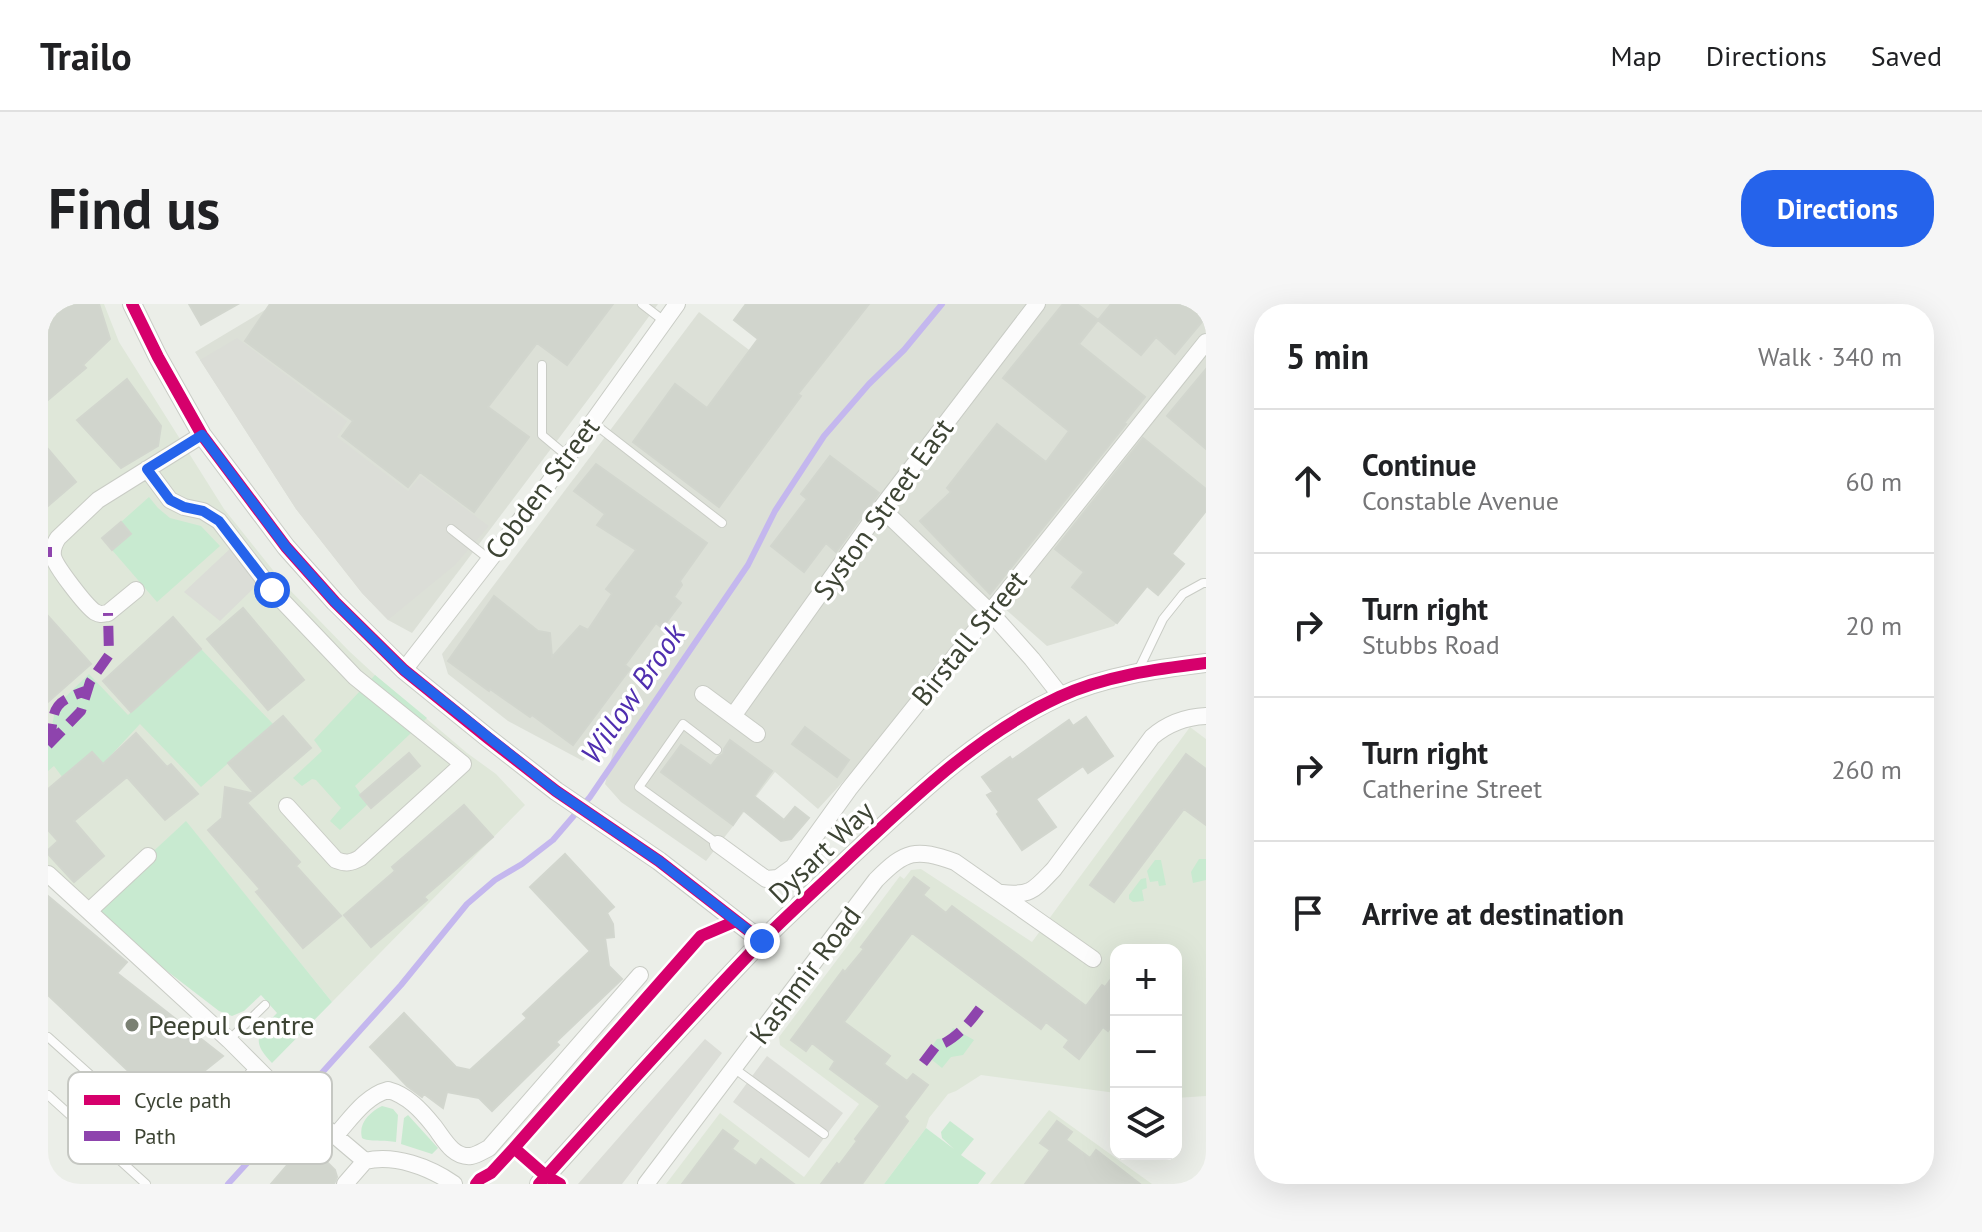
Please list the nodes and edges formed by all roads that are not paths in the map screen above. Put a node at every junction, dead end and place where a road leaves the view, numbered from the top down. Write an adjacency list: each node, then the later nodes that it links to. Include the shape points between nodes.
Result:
1 (132, 304): 9 (street)
2 (642, 304): 5 (lane)
3 (677, 304): 5 (street, Cobden Street)
4 (1037, 304): 12 (street, Syston Street East)
5 (664, 321): 8 (street, Cobden Street)
6 (1206, 342): 18 (street, Birstall Street)
7 (542, 365): 10 (lane, via 542,435)
8 (592, 422): 10 (street, Cobden Street); 13 (lane)
9 (202, 435): 11 (street); 20 (street, via 286,547)
10 (568, 456): 15 (street, Cobden Street)
11 (147, 469): 17 (street, via 98,500 58,538 52,552 57,567 98,613 108,613); 28 (street, via 170,500 219,521 272,590 355,677 463,764 353,863 336,860)
12 (881, 508): 18 (street); 24 (street, Syston Street East)
13 (722, 523)
14 (451, 529): 15 (lane)
15 (489, 559): 20 (street, Cobden Street)
16 (1206, 583): 21 (lane, via 1183,594 1163,619)
17 (136, 590)
18 (990, 612): 23 (street); 29 (street, Birstall Street, via 793,867 766,879)
19 (1206, 663): 21 (street, Dysart Way)
20 (404, 670): 34 (street, via 556,791 659,861)
21 (1136, 674): 23 (street, Dysart Way)
22 (703, 694): 24 (street)
23 (1061, 696): 34 (street, Dysart Way, via 1022,716 922,788)
24 (733, 716): 26 (street)
25 (1206, 716): 32 (street, via 1164,727 1152,737 1054,869 1021,895)
26 (757, 734)
27 (717, 750): 29 (lane, via 683,724 639,787)
28 (287, 806)
29 (718, 844)
30 (148, 856): 33 (street)
31 (48, 874): 33 (street)
32 (1000, 893): 35 (street, Kashmir Road); 41 (street, Kashmir Road, via 955,862 930,853 902,858 876,880)
33 (89, 911): 39 (street)
34 (762, 941): 55 (street, Dysart Way)
35 (1093, 959)
36 (640, 975): 49 (street, via 489,1148 473,1156 450,1148 411,1102 388,1090 363,1105)
37 (265, 1005): 39 (lane)
38 (48, 1037): 42 (lane)
39 (229, 1040): 40 (street)
40 (255, 1067): 43 (lane); 44 (street)
41 (735, 1069): 48 (lane); 56 (street, Kashmir Road)
42 (87, 1072)
43 (251, 1072)
44 (261, 1072)
45 (48, 1095): 46 (lane)
46 (68, 1113)
47 (332, 1134): 49 (street)
48 (824, 1134)
49 (335, 1136): 50 (street)
50 (365, 1161): 53 (street); 54 (street, via 400,1160)
51 (124, 1164): 52 (lane)
52 (146, 1184)
53 (345, 1184)
54 (454, 1184)
55 (539, 1184)
56 (646, 1184)

